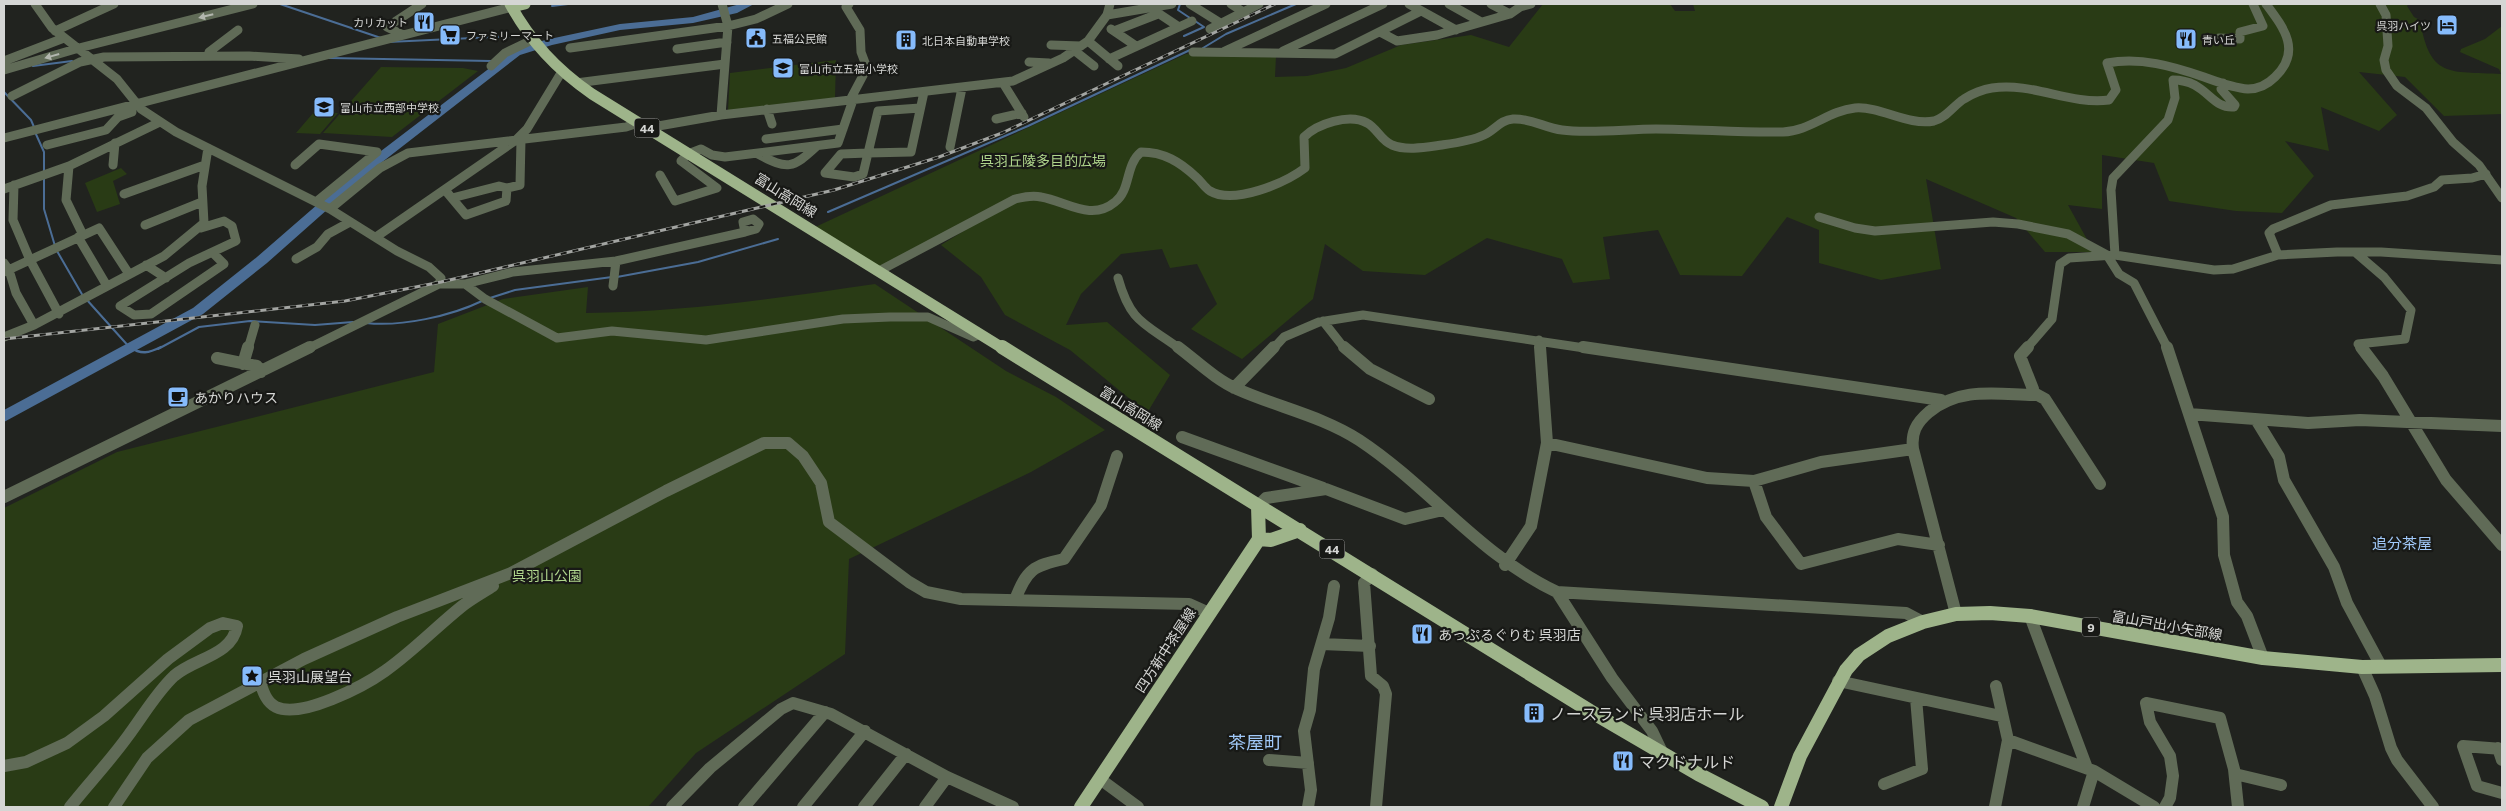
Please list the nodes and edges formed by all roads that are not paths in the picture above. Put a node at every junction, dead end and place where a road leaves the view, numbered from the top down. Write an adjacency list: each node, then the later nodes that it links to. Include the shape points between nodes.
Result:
1 (37, 4): 41 (street)
2 (114, 4): 41 (street)
3 (253, 4): 58 (street, one-way to 58)
4 (422, 4): 45 (street, via 387,26)
5 (525, 4): 22 (main road)
6 (788, 4): 36 (street, via 756,19)
7 (849, 4): 78 (street, via 846,7 860,30 861,52 867,68)
8 (1110, 4): 31 (street)
9 (1172, 4): 24 (street)
10 (1190, 4): 34 (street)
11 (1231, 4): 27 (street)
12 (1259, 4): 27 (street)
13 (1326, 4): 28 (street)
14 (1383, 4): 57 (street)
15 (1409, 4): 26 (street)
16 (1449, 4): 33 (street)
17 (1491, 4): 30 (street)
18 (1531, 4): 30 (street)
19 (2253, 4): 47 (street, via 2263,26 2240,32 2240,39)
20 (2266, 4): 74 (street, via 2291,47 2289,59 2282,70 2256,88)
21 (2380, 4): 103 (street, via 2386,15 2386,70 2397,86 2426,108 2453,142)
22 (511, 6): 45 (street); 49 (main road, 富山高岡線 / 44)
23 (1294, 6): 28 (street)
24 (1150, 8): 29 (street); 31 (street)
25 (724, 10): 36 (street)
26 (1421, 11): 40 (street); 43 (street)
27 (1245, 13): 34 (street)
28 (1306, 13): 56 (street)
29 (1158, 14): 37 (street); 42 (street)
30 (1510, 14): 33 (street)
31 (1107, 15): 35 (street)
32 (1192, 21): 37 (street)
33 (1482, 22): 40 (street)
34 (1222, 24): 38 (street)
35 (1100, 25): 42 (street); 51 (street)
36 (728, 26): 44 (street); 48 (street)
37 (1179, 27): 52 (street)
38 (1210, 29)
39 (238, 30): 54 (street)
40 (1456, 30): 43 (street, via 1397,41)
41 (56, 31): 46 (street)
42 (1114, 32): 52 (street)
43 (1380, 32): 57 (street, via 1335,54)
44 (679, 34): 53 (street); 62 (street)
45 (403, 35): 59 (street)
46 (64, 38): 58 (street); 63 (street)
47 (2219, 38)
48 (727, 42): 62 (street); 66 (street)
49 (534, 44): 64 (street); 71 (main road, 富山高岡線 / 44)
50 (1051, 45): 51 (street)
51 (1082, 46): 60 (street); 67 (street); 68 (street)
52 (1136, 46): 60 (street)
53 (570, 48)
54 (209, 52): 58 (street); 59 (street)
55 (1193, 52): 56 (street)
56 (1221, 53): 57 (street)
57 (1279, 53)
58 (88, 55): 61 (street, via 249,56); 70 (street, one-way to 70); 77 (street); 79 (street, via 117,79)
59 (321, 56): 61 (street)
60 (1110, 58): 69 (street)
61 (305, 60): 79 (street)
62 (676, 60): 66 (street); 72 (street)
63 (4, 61)
64 (494, 62)
65 (1029, 62): 67 (street)
66 (725, 64): 82 (street)
67 (1052, 64): 73 (street)
68 (1094, 66)
69 (1118, 66)
70 (8, 69)
71 (561, 73): 72 (main road, 富山高岡線 / 44); 91 (street)
72 (576, 83): 85 (main road, 富山高岡線 / 44)
73 (1004, 83): 75 (street); 83 (street, via 1020,114)
74 (2223, 83): 124 (street, via 2221,89 2234,105 2229,109 2218,105 2203,87 2172,80 2175,98 2168,120 2113,178); 132 (street, via 2153,62 2115,61 2107,64 2116,90 2109,100 2102,102 2080,101 2032,88 1992,88 1965,98 1933,121 1917,121 1856,108 1836,112 1804,129 1785,132 1562,130 1530,121 1506,120 1484,135 1462,142 1401,147 1380,138 1364,121 1342,121 1322,126 1304,137 1305,168 1282,183 1263,189 1223,194 1212,192 1169,156 1141,152 1132,162 1121,196 1109,207 1085,211 1037,196 1020,198)
75 (962, 88): 76 (street); 96 (street)
76 (924, 92): 78 (street); 80 (street)
77 (12, 96)
78 (851, 100): 81 (street); 88 (street)
79 (139, 106): 84 (street); 89 (street); 93 (street, via 118,117 106,130)
80 (920, 108): 80 (street, via 878,111 868,153 911,152)
81 (767, 109): 82 (street); 86 (street)
82 (721, 115): 87 (street)
83 (996, 119)
84 (160, 122): 92 (street); 95 (street)
85 (638, 123): 87 (main road, 富山高岡線 / 44); 91 (street)
86 (772, 124)
87 (647, 128): 98 (main road, 富山高岡線 / 44)
88 (844, 129): 90 (street); 94 (street, via 838,142)
89 (4, 138)
90 (766, 139)
91 (519, 140): 106 (street, via 520,185); 108 (street); 113 (street, via 400,155)
92 (115, 144): 99 (street); 100 (street)
93 (48, 145)
94 (817, 146): 97 (street); 97 (street, via 795,167 786,168)
95 (208, 148): 101 (street); 113 (street)
96 (950, 148)
97 (758, 153): 98 (street, via 717,157 701,149)
98 (688, 154): 104 (street, via 682,161 717,188 675,200); 132 (main road, 富山高岡線 / 44)
99 (113, 165)
100 (69, 166): 105 (street); 119 (street, via 66,200)
101 (202, 166): 109 (street); 112 (street)
102 (294, 166): 113 (street, via 318,144 377,152)
103 (2486, 174): 111 (street); 125 (street, via 2442,180 2425,193 2332,205 2306,214 2269,233)
104 (660, 175)
105 (14, 185): 107 (street); 127 (street, via 13,220)
106 (507, 188): 110 (street, via 499,186); 110 (street, via 506,201 466,215)
107 (4, 189)
108 (445, 190): 110 (street); 120 (street)
109 (124, 194)
110 (452, 198)
111 (2502, 198)
112 (202, 202): 116 (street); 117 (street, via 204,223)
113 (323, 205): 115 (street)
114 (1819, 217): 124 (street, via 1875,231 1993,222 2018,224 2068,234)
115 (350, 222): 120 (street); 126 (street, via 328,234 317,247)
116 (145, 225)
117 (201, 228): 123 (street, via 224,221 232,226 236,241); 130 (street, via 164,256)
118 (745, 232): 129 (street)
119 (81, 236): 121 (street); 133 (street, via 99,228); 138 (street)
120 (376, 237): 136 (street, via 429,268 441,278)
121 (56, 248): 127 (street)
122 (2354, 252): 125 (street); 128 (street); 156 (street, via 2384,277 2411,310 2405,339 2358,344)
123 (213, 253): 134 (street); 134 (street, via 224,264 151,314 134,315 120,306)
124 (2111, 255): 125 (street, via 2214,270 2233,269); 151 (street, via 2069,258 2060,264 2052,319 2020,356); 154 (street, via 2119,274 2134,283 2149,308 2166,343)
125 (2278, 255)
126 (296, 259)
127 (30, 260): 131 (street); 140 (street)
128 (2502, 260)
129 (616, 262): 137 (street, via 513,272); 139 (street)
130 (146, 265): 133 (street); 134 (street)
131 (5, 268): 142 (street)
132 (879, 271): 144 (main road, 富山高岡線 / 44)
133 (129, 274): 138 (street)
134 (166, 278)
135 (1118, 278): 150 (street, via 1123,299 1134,318)
136 (440, 284): 137 (street); 149 (street)
137 (464, 284): 144 (street, via 515,317 557,338 612,331 706,340 843,320 890,317 928,317 972,337)
138 (107, 286): 140 (street)
139 (613, 286)
140 (59, 314): 142 (street)
141 (1323, 322): 146 (street, via 1363,315); 150 (street, via 1284,337); 152 (street, via 1339,344 1366,368)
142 (34, 325): 145 (street)
143 (255, 325): 148 (street)
144 (980, 334): 166 (main road, 富山高岡線 / 44)
145 (4, 337)
146 (1539, 340): 153 (street); 159 (street)
147 (217, 358): 148 (street)
148 (243, 364): 149 (street, via 257,366)
149 (261, 372): 165 (street)
150 (1234, 388): 167 (street, via 1348,434 1386,460)
151 (2034, 393): 153 (street, via 1972,392); 163 (street, via 2045,400)
152 (1429, 399)
153 (1941, 400): 160 (street, via 1914,427 1911,437)
154 (2189, 414): 155 (street); 184 (street, via 2223,517 2224,555 2237,602 2247,616)
155 (2257, 421): 156 (street); 186 (street, via 2279,457 2284,480 2334,567 2347,603)
156 (2412, 422): 157 (street); 171 (street, via 2446,480)
157 (2502, 426)
158 (1182, 437): 164 (street)
159 (1547, 443): 162 (street, via 1707,478); 172 (street, via 1531,526)
160 (1913, 449): 162 (street, via 1821,462); 170 (street)
161 (1116, 456): 177 (street, via 1101,504 1064,559 1037,565 1022,582)
162 (1754, 481): 170 (street, via 1766,517 1801,564 1898,539)
163 (2100, 484)
164 (1326, 489): 166 (street, via 1266,498); 167 (street, via 1405,520)
165 (4, 497)
166 (1258, 506): 168 (main road, 富山高岡線 / 44); 169 (main road)
167 (1443, 510): 172 (street)
168 (1300, 530): 169 (main road, via 1271,540); 174 (main road, 富山高岡線 / 44)
169 (1259, 539): 178 (main road, 四方新中茶屋線)
170 (1939, 545): 179 (street)
171 (2502, 545)
172 (1505, 565): 176 (street, via 1534,584)
173 (511, 573): 177 (street, via 714,466 764,443 778,441 790,443 818,477 830,522 909,582 942,597); 189 (street, via 397,617); 189 (street, via 462,606 383,673 316,707 279,709 263,696)
174 (1372, 574): 183 (street, via 1364,583); 198 (main road, 富山高岡線 / 44)
175 (1334, 586): 182 (street)
176 (1557, 592): 181 (street, via 1906,612); 198 (street, via 1612,678 1652,731)
177 (1015, 600): 178 (street, via 1189,604)
178 (1209, 613): 205 (main road, 四方新中茶屋線)
179 (1956, 614): 180 (main road, 富山戸出小矢部線 / 9); 181 (main road, 富山戸出小矢部線 / 9)
180 (2030, 616): 184 (main road, 富山戸出小矢部線 / 9); 202 (street)
181 (1923, 622): 188 (main road, 富山戸出小矢部線 / 9, via 1888,636 1859,655)
182 (1322, 644): 183 (street); 200 (street, via 1314,669 1310,710 1304,731)
183 (1370, 646): 222 (street, via 1371,676 1383,686 1386,694)
184 (2263, 658): 187 (main road, 富山戸出小矢部線 / 9)
185 (2502, 665): 186 (main road, 富山戸出小矢部線 / 9)
186 (2381, 666): 187 (main road, 富山戸出小矢部線 / 9)
187 (2362, 667): 229 (street, via 2397,760)
188 (1838, 681): 191 (street); 223 (main road, 富山戸出小矢部線 / 9, via 1800,756)
189 (260, 682): 212 (street, via 190,720 167,738 147,758)
190 (1996, 686): 193 (street)
191 (1916, 698): 193 (street); 206 (street, via 1922,770)
192 (825, 712): 194 (street); 213 (street, via 798,703 786,705 710,768); 214 (street)
193 (2001, 716): 195 (street)
194 (864, 731): 197 (street); 215 (street)
195 (2008, 740): 202 (street); 224 (street)
196 (2501, 752): 208 (street, via 2463,746 2477,786)
197 (906, 754): 204 (street); 216 (street)
198 (1664, 754): 210 (main road, 富山高岡線 / 44)
199 (1269, 760): 200 (street)
200 (1308, 763): 221 (street, via 1312,797)
201 (4, 766): 211 (street, via 22,765 47,757 106,715 156,668 210,628 218,623 237,626 232,642 224,649 191,664 157,693 136,726)
202 (2091, 769): 225 (street); 226 (street)
203 (2235, 774): 207 (street); 227 (street, via 2220,718 2146,703 2150,722 2170,756 2174,776); 228 (street)
204 (947, 777): 209 (street); 217 (street)
205 (1100, 779): 219 (main road, 四方新中茶屋線); 220 (street)
206 (1884, 784)
207 (2281, 785)
208 (2502, 793)
209 (988, 802): 218 (street)
210 (1756, 806)
211 (70, 807)
212 (114, 807)
213 (672, 807)
214 (744, 807)
215 (803, 807)
216 (864, 807)
217 (925, 807)
218 (1013, 807)
219 (1081, 807)
220 (1138, 807)
221 (1308, 807)
222 (1376, 807)
223 (1781, 807)
224 (1995, 807)
225 (2083, 807)
226 (2154, 807)
227 (2165, 807)
228 (2238, 807)
229 (2433, 807)

